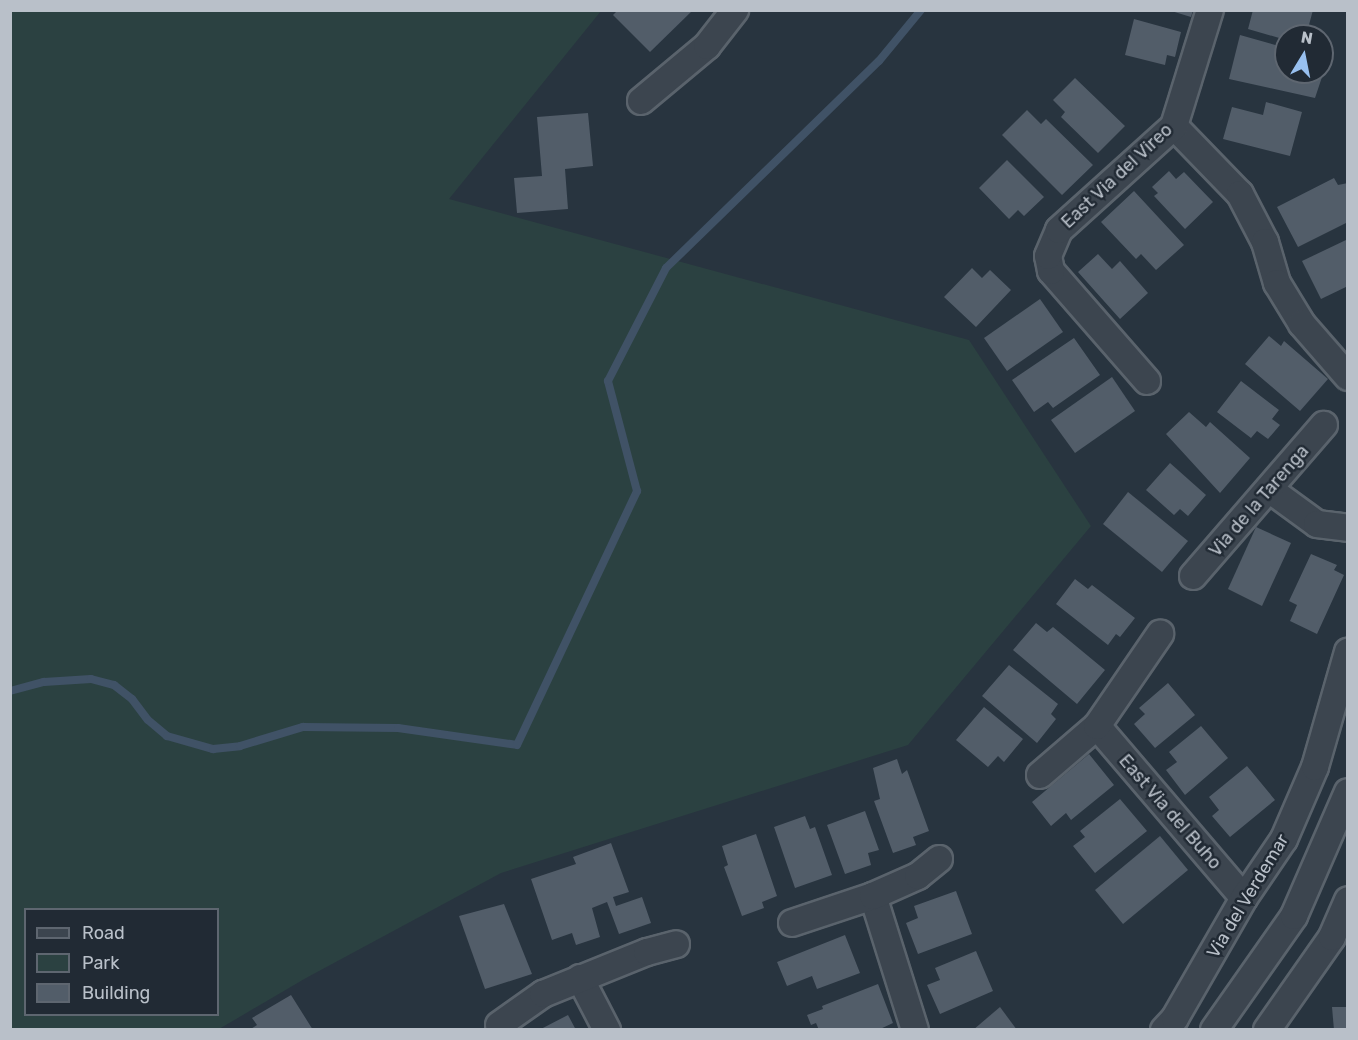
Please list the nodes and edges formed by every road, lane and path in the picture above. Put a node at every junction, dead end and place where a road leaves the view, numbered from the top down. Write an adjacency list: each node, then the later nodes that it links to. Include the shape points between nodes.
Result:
1 (735, 10): 3 (street, via 707,46)
2 (1210, 10): 4 (street, East Via del Vireo)
3 (641, 100)
4 (1174, 126): 5 (street, via 1240,194 1264,242 1277,283 1302,324); 6 (street, East Via del Vireo, via 1059,230 1048,256 1051,271)
5 (1347, 377)
6 (1146, 381)
7 (1324, 425): 8 (street, Via de la Tarenga)
8 (1269, 489): 9 (street, via 1317,524); 10 (street, Via de la Tarenga)
9 (1347, 528)
10 (1193, 576)
11 (1160, 634): 13 (street)
12 (1347, 652): 18 (street, Via del Verdemar, via 1315,767 1284,839)
13 (1097, 726): 14 (street); 18 (street, East Via del Buho)
14 (1040, 775)
15 (1347, 792): 27 (street, via 1294,916)
16 (939, 859): 17 (street, via 918,876)
17 (873, 896): 20 (street); 25 (street)
18 (1244, 898): 26 (street, Via del Verdemar, via 1175,1018)
19 (1347, 900): 28 (street, via 1332,937)
20 (792, 923)
21 (676, 944): 22 (street)
22 (580, 978): 23 (street, via 543,994); 24 (street)
23 (499, 1025)
24 (607, 1029)
25 (915, 1029)
26 (1164, 1029)
27 (1214, 1029)
28 (1267, 1029)

